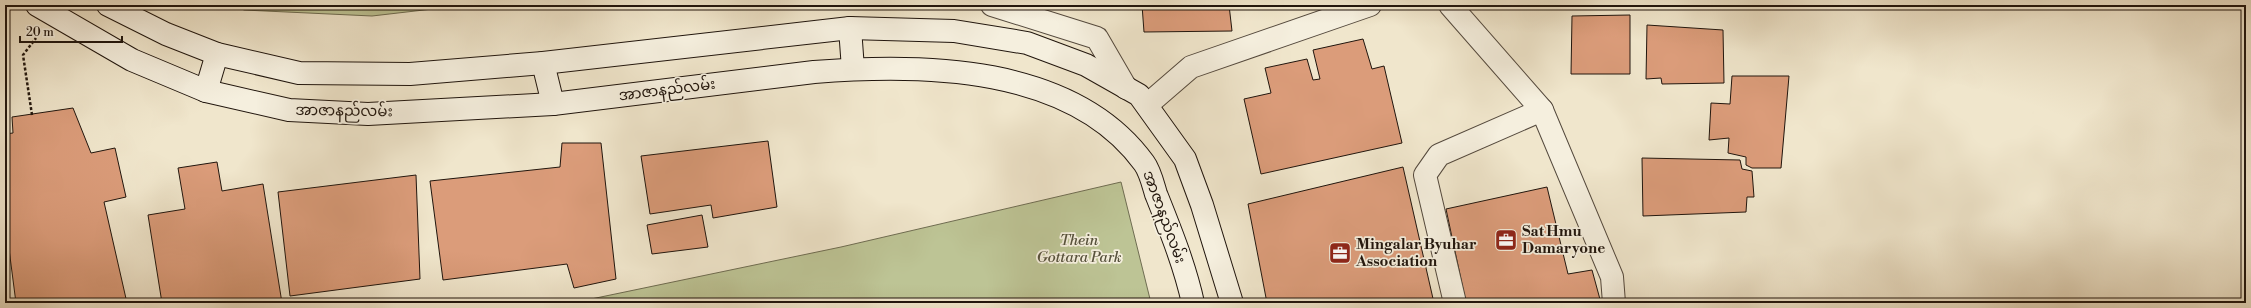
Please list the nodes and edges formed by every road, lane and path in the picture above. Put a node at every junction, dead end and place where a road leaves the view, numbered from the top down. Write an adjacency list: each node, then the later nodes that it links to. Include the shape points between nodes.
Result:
1 (108, 5): 7 (main road, via 166,34)
2 (992, 5): 10 (main road, via 1097,38)
3 (1370, 5): 13 (main road, via 1191,67)
4 (1450, 5): 14 (main road)
5 (45, 10): 11 (main road, အာဇာနည်လမ်း, via 132,60); 15 (path, via 23,55)
6 (850, 28): 8 (main road); 9 (main road); 10 (main road, via 954,31 1027,44 1086,64)
7 (217, 54): 8 (main road, via 299,73 410,74); 11 (main road)
8 (543, 63): 12 (main road)
9 (853, 69): 12 (main road, အာဇာနည်လမ်း); 16 (main road, အာဇာနည်လမ်း, via 933,69 1024,84 1089,111 1120,135 1145,164 1168,224)
10 (1126, 88): 13 (main road, via 1139,95)
11 (206, 91): 12 (main road, အာဇာနည်လမ်း, via 289,110 368,114)
12 (553, 104)
13 (1147, 105): 17 (main road, via 1185,159)
14 (1542, 110): 18 (main road, via 1439,155 1425,175); 19 (main road, via 1612,277)
15 (32, 115)
16 (1193, 303)
17 (1232, 303)
18 (1455, 303)
19 (1614, 303)

